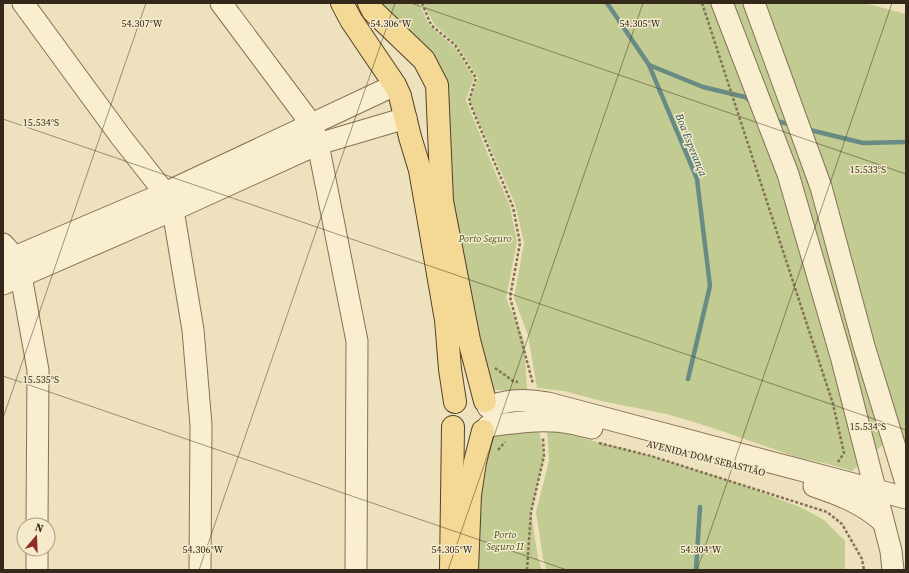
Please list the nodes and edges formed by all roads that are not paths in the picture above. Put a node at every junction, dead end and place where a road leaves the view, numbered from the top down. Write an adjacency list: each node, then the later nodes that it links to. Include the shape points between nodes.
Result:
1 (23, 3): 10 (street)
2 (221, 3): 9 (street)
3 (342, 3): 7 (main road)
4 (369, 3): 13 (main road, via 373,11 424,60 438,85 442,201)
5 (722, 3): 16 (street, via 788,174 841,356)
6 (754, 3): 15 (street, via 821,187 864,346)
7 (396, 85): 8 (main road); 9 (street)
8 (406, 118): 9 (street); 12 (main road, via 420,170 446,320)
9 (315, 134): 10 (street); 23 (street, via 357,341)
10 (169, 201): 11 (street); 22 (street, via 193,330 201,425)
11 (9, 264): 18 (street, via 38,370)
12 (455, 402): 13 (main road, via 473,395); 14 (main road, via 450,414)
13 (486, 416): 14 (main road, via 478,435 464,436); 16 (street, AVENIDA DOM SEBASTIÃO, via 511,400 548,403); 19 (street, AVENIDA DOM SEBASTIÃO, via 572,423 802,482 850,500); 25 (main road, via 470,496)
14 (453, 427): 24 (main road)
15 (906, 483)
16 (875, 490): 17 (street, AVENIDA DOM SEBASTIÃO); 19 (street)
17 (906, 498)
18 (37, 517)
19 (883, 522): 26 (street)
20 (37, 557): 21 (street)
21 (37, 570)
22 (200, 570)
23 (356, 570)
24 (451, 570)
25 (468, 570)
26 (893, 570)

